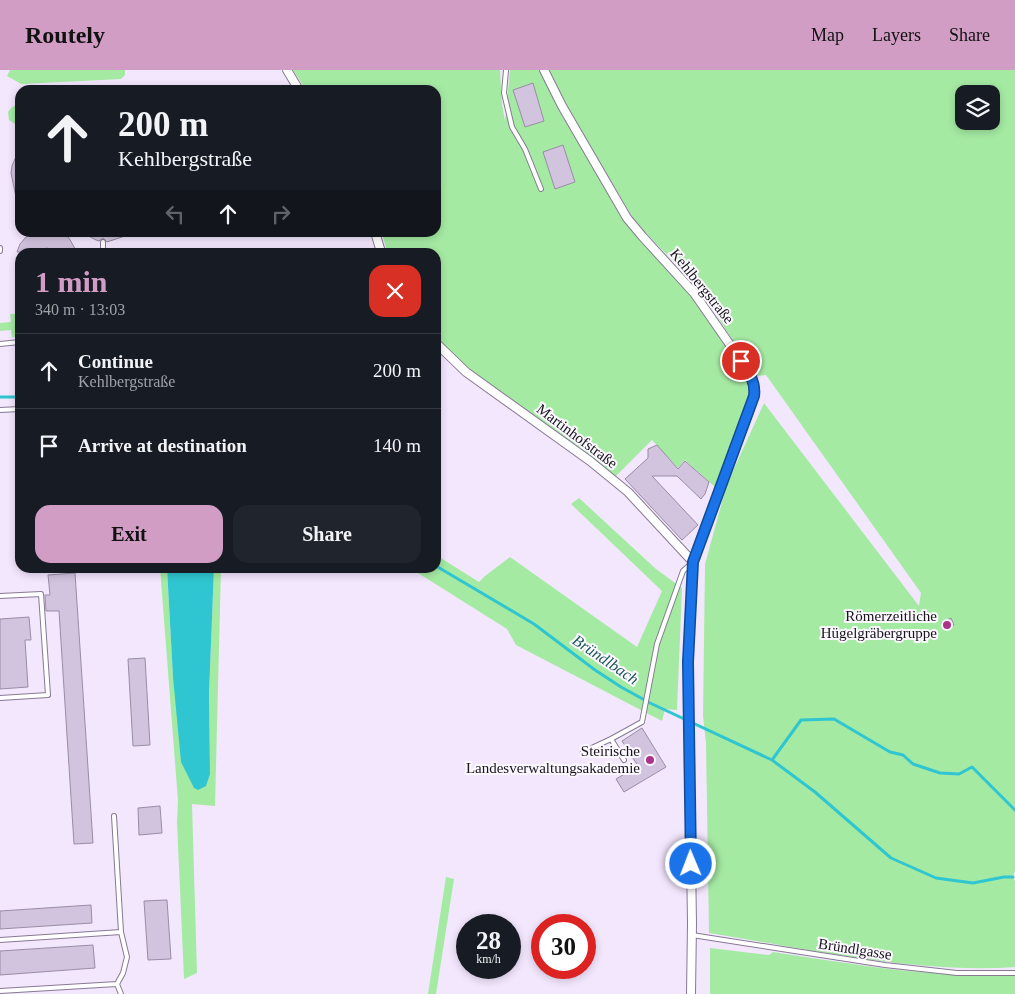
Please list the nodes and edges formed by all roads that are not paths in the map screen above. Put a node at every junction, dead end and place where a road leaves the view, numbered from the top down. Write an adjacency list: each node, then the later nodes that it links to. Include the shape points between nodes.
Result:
1 (287, 70): 4 (street)
2 (506, 70): 5 (lane, via 504,93 512,127)
3 (544, 70): 13 (street, Kehlbergstraße, via 627,218 694,293 751,375 755,388)
4 (297, 85)
5 (542, 189)
6 (103, 242): 7 (lane)
7 (103, 248)
8 (15, 342): 9 (lane)
9 (0, 344)
10 (441, 348): 13 (street, Martinhofstraße, via 466,372 628,492)
11 (15, 409): 12 (lane)
12 (0, 410)
13 (693, 562): 16 (lane, via 683,571 657,644 642,722); 21 (street, via 688,662)
14 (0, 596): 15 (lane, via 41,594 48,695)
15 (0, 698)
16 (611, 739): 17 (lane); 18 (lane)
17 (584, 752)
18 (624, 760)
19 (114, 816): 20 (lane)
20 (121, 932): 22 (lane); 24 (lane, via 127,956)
21 (692, 935): 23 (lane, Bründlgasse, via 884,966 957,973); 27 (street)
22 (0, 940)
23 (1015, 972)
24 (117, 984): 25 (lane); 26 (lane)
25 (0, 991)
26 (121, 994)
27 (692, 994)

